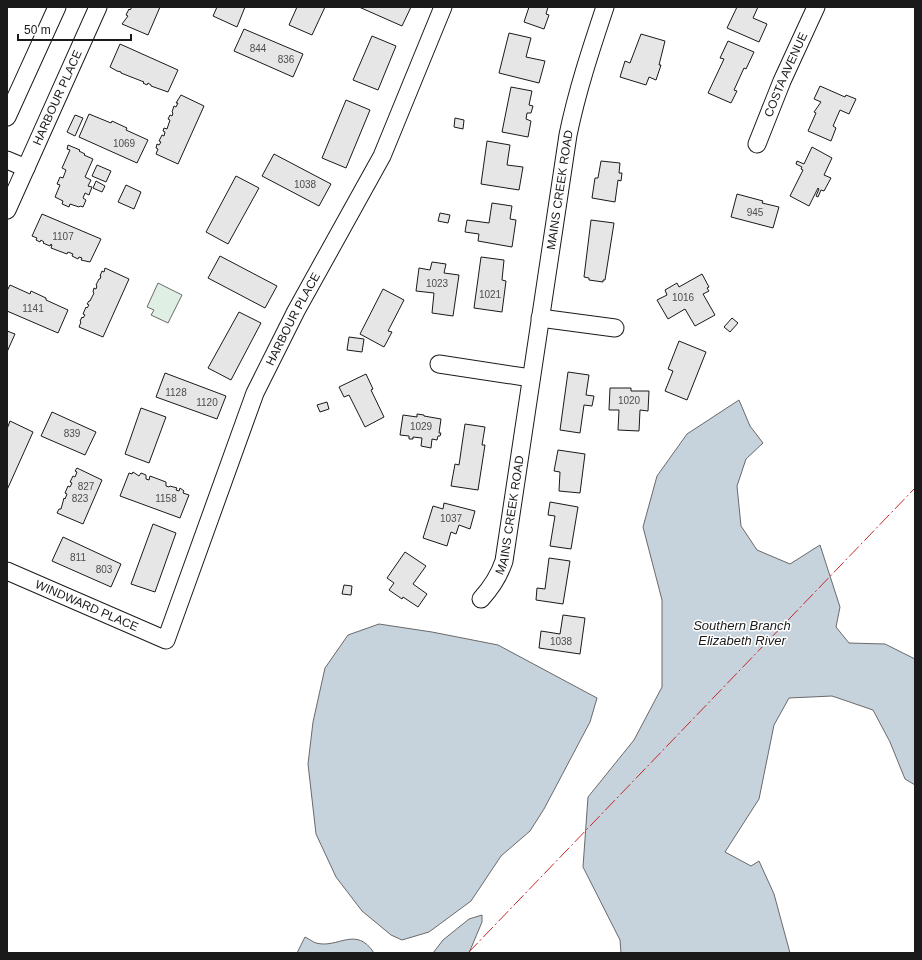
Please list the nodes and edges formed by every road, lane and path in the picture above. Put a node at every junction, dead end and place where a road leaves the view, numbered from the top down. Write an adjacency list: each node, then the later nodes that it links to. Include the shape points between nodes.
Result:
1 (57, 7): 6 (street)
2 (98, 7): 9 (street, HARBOUR PLACE)
3 (443, 7): 17 (street, HARBOUR PLACE, via 382,156 255,393)
4 (605, 7): 11 (street, MAINS CREEK ROAD, via 568,135)
5 (816, 7): 7 (street, COSTA AVENUE)
6 (7, 117)
7 (757, 144)
8 (7, 160): 9 (street)
9 (26, 168): 10 (street, HARBOUR PLACE)
10 (7, 210)
11 (540, 318): 12 (street); 14 (street, MAINS CREEK ROAD)
12 (615, 328)
13 (439, 364): 14 (street)
14 (531, 378): 16 (street, MAINS CREEK ROAD, via 504,561 493,586)
15 (7, 571): 17 (street, WINDWARD PLACE)
16 (481, 599)
17 (166, 640)

